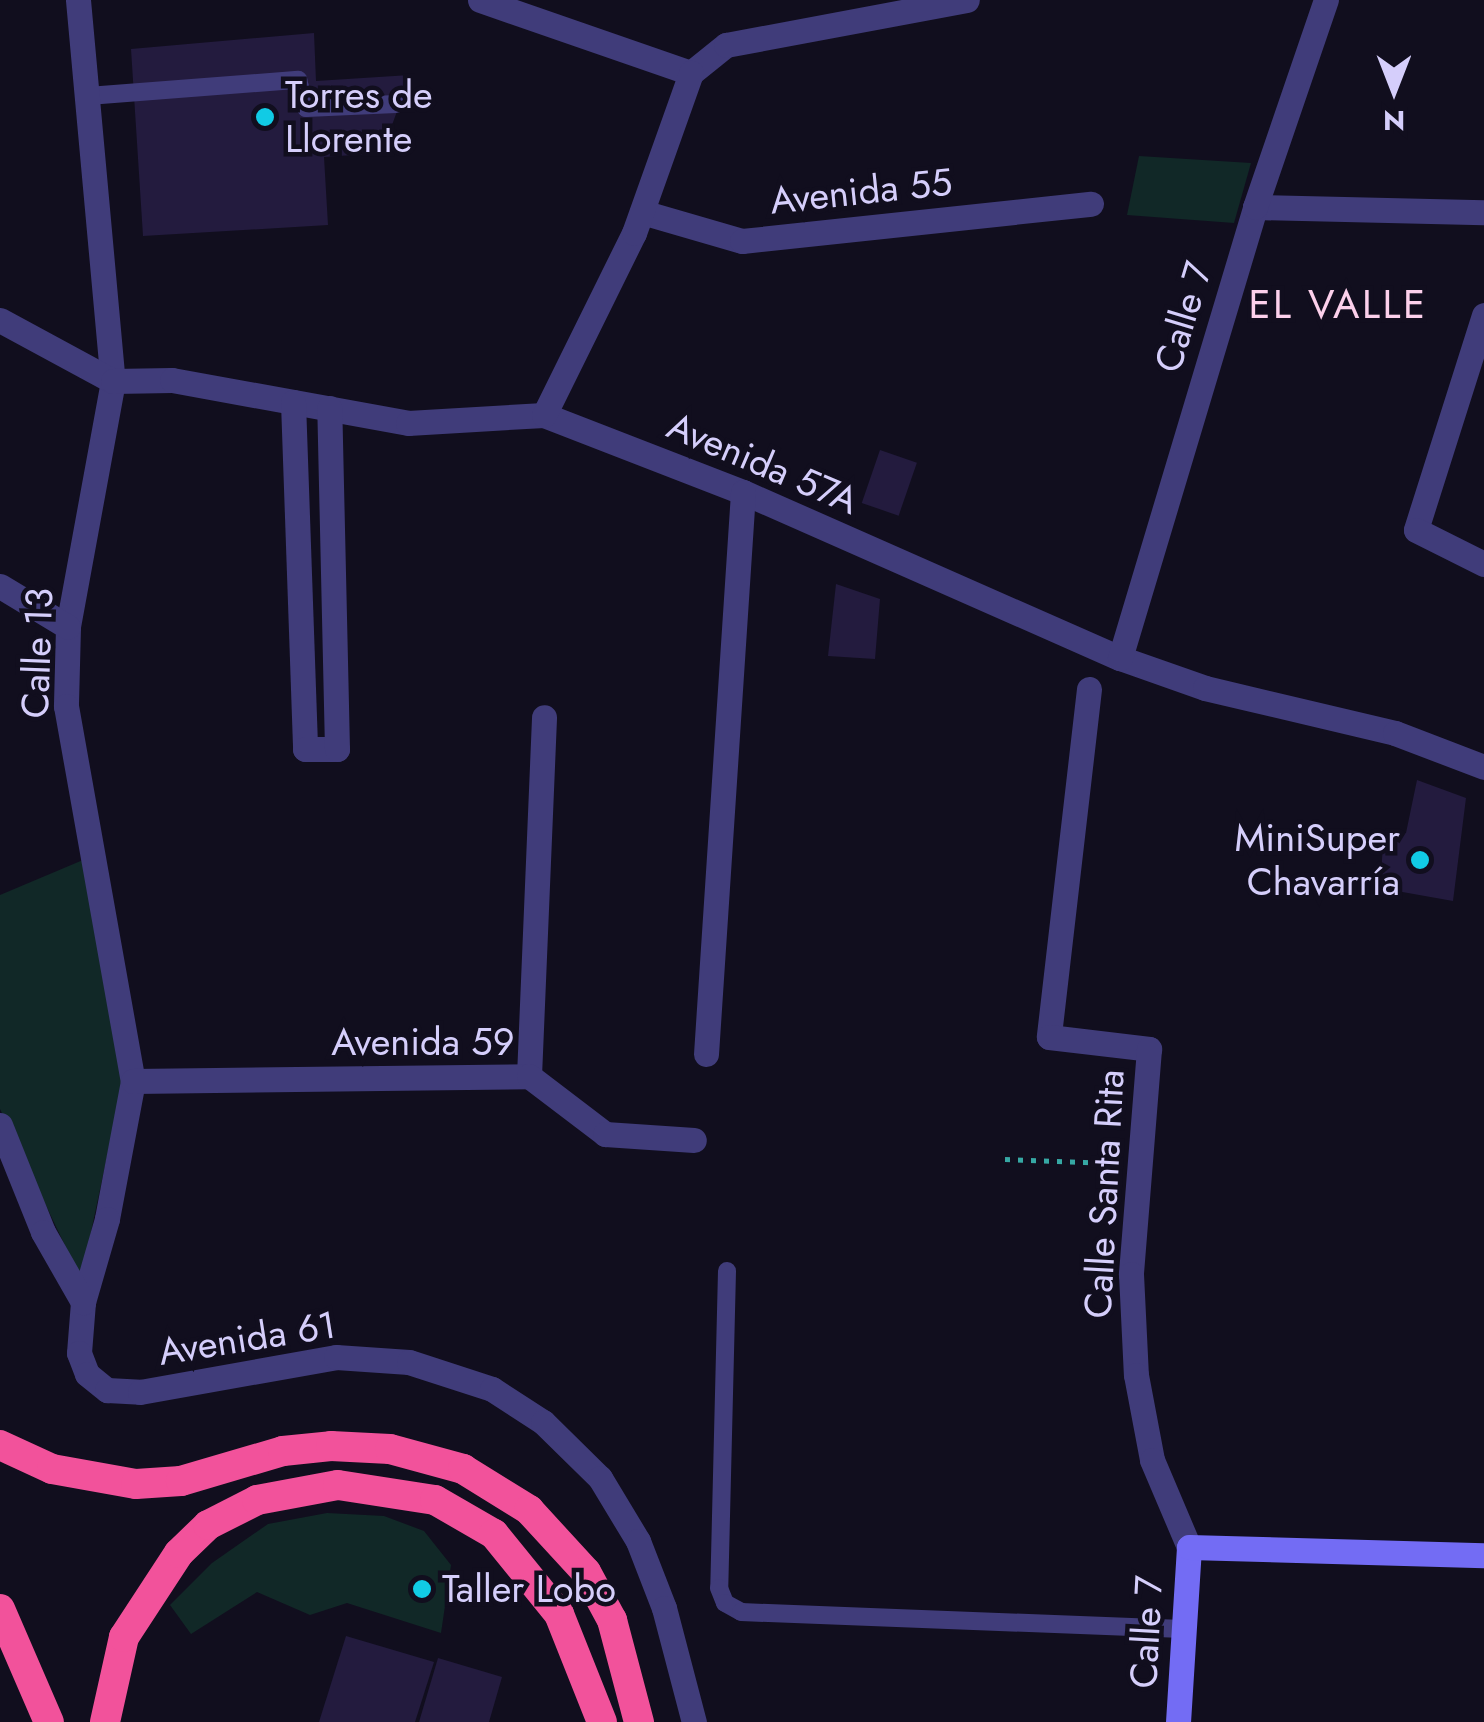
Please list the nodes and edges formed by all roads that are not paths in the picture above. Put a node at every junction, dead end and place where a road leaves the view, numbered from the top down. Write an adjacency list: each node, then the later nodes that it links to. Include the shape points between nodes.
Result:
1 (78, 0): 6 (street, Calle 13)
2 (480, 0): 5 (street)
3 (967, 0): 5 (street, via 726,44)
4 (1326, 0): 9 (street, Calle 7)
5 (692, 73): 10 (street)
6 (88, 96): 7 (lane, via 298,80 306,108); 14 (street, Calle 13)
7 (396, 104)
8 (1091, 204): 10 (street, Avenida 55, via 742,241)
9 (1255, 207): 11 (street); 22 (street, Calle 7)
10 (642, 212): 17 (street)
11 (1484, 212)
12 (1484, 315): 19 (street, via 1416,530)
13 (0, 320): 14 (street, Avenida 57A)
14 (112, 381): 15 (street, Avenida 57A, via 172,380); 21 (street, Calle 13)
15 (293, 402): 16 (street, Avenida 57A); 16 (street, via 305,749 338,748)
16 (329, 408): 17 (street, Avenida 57A, via 408,423)
17 (544, 415): 18 (street, Avenida 57A)
18 (743, 492): 22 (street, Avenida 57A); 26 (street)
19 (1484, 564)
20 (0, 586): 21 (street)
21 (68, 628): 28 (street, Calle 13, via 66,706)
22 (1120, 658): 25 (street, Avenida 57A, via 1205,688 1395,733)
23 (1089, 688): 34 (street, Calle Santa Rita, via 1048,1038 1149,1049 1131,1274 1136,1375 1152,1460)
24 (544, 717): 27 (street)
25 (1484, 767)
26 (706, 1054)
27 (529, 1076): 28 (street, Avenida 59); 30 (street, Avenida 59, via 605,1134)
28 (133, 1080): 32 (street, Calle 13, via 108,1218)
29 (0, 1125): 32 (street, via 43,1232)
30 (694, 1140)
31 (726, 1272): 38 (lane, via 720,1588 725,1604 741,1612)
32 (83, 1302): 44 (street, Avenida 61, via 80,1352 86,1374 108,1390 204,1384 336,1357 408,1362 492,1389 544,1422 600,1478 638,1541 664,1608)
33 (0, 1444): 37 (highway, via 52,1469 136,1484 181,1481 299,1448 415,1454 472,1474 529,1510 578,1560)
34 (1189, 1547): 35 (street); 38 (street, Calle 7)
35 (1484, 1555)
36 (0, 1608): 39 (highway)
37 (612, 1620): 42 (highway); 43 (highway)
38 (1183, 1629): 45 (street, Calle 7)
39 (49, 1722)
40 (105, 1722): 41 (highway, via 114,1662 128,1627 192,1539 257,1500 338,1486 434,1500 503,1542 559,1614)
41 (602, 1722)
42 (639, 1722)
43 (660, 1722)
44 (694, 1722)
45 (1178, 1722)

